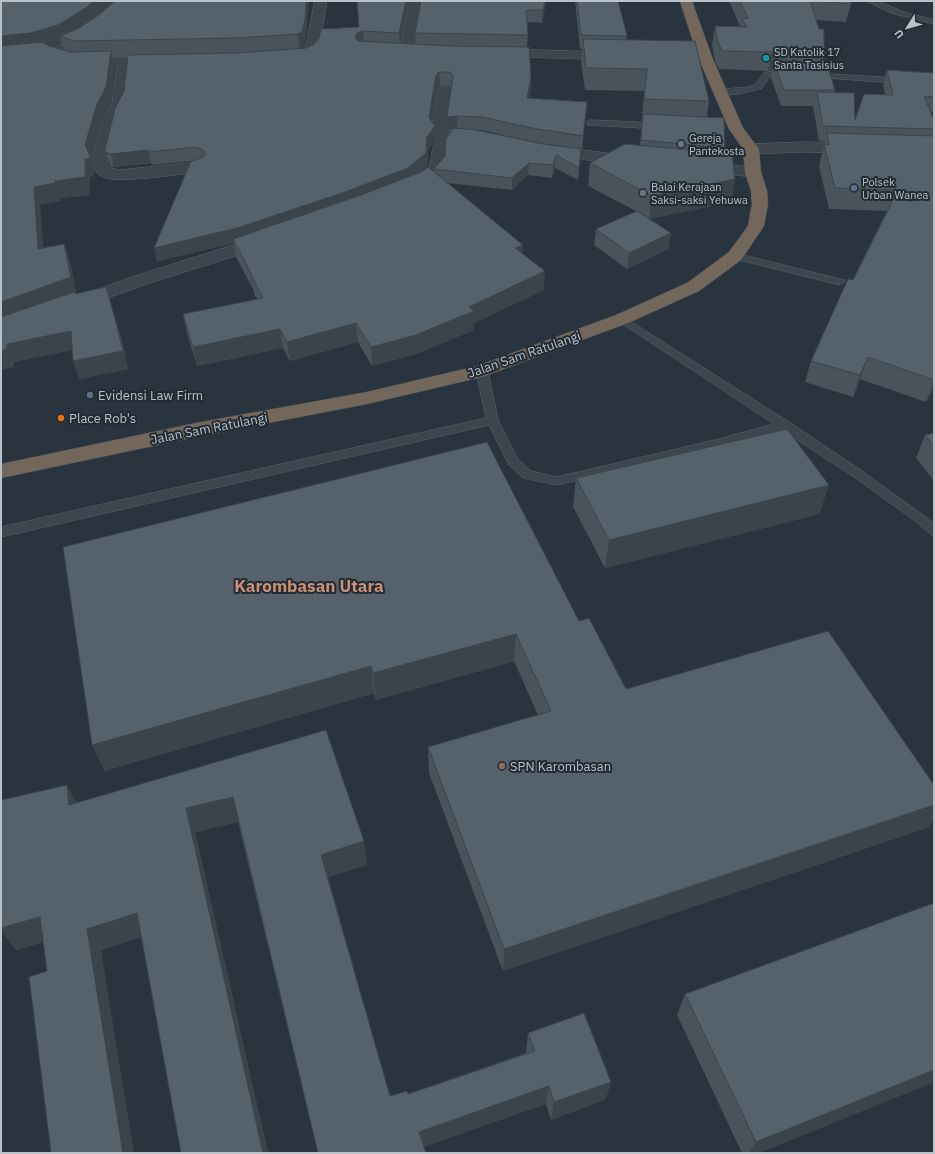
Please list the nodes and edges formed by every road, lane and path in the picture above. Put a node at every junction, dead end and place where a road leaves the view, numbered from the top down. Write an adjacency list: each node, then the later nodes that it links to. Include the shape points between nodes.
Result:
1 (124, 1): 9 (street, via 86,35)
2 (320, 1): 14 (street, via 310,53)
3 (416, 1): 8 (street)
4 (686, 1): 19 (highway, via 697,57)
5 (871, 1): 6 (lane, via 882,7)
6 (934, 22)
7 (392, 50): 8 (street)
8 (407, 51): 10 (street)
9 (50, 52): 13 (street); 16 (street, via 76,63)
10 (421, 52)
11 (488, 53): 12 (street)
12 (621, 56)
13 (1, 58)
14 (279, 58)
15 (169, 60): 16 (street)
16 (124, 62): 28 (street, via 119,104 110,121 99,162 102,170 118,175)
17 (934, 83): 19 (lane, via 776,72 762,77 759,86 752,89)
18 (445, 89): 22 (street, via 438,130 439,134)
19 (721, 92): 25 (highway, via 733,129)
20 (590, 123): 21 (lane)
21 (667, 126)
22 (446, 137): 23 (street, via 457,134); 31 (street, via 438,150 436,168 430,175 415,186)
23 (491, 140)
24 (534, 148): 27 (street)
25 (751, 149): 26 (street); 30 (highway, Jalan Sam Ratulangi)
26 (870, 149)
27 (647, 163)
28 (199, 167)
29 (692, 167): 30 (street)
30 (753, 172): 33 (highway, Jalan Sam Ratulangi, via 760,204 756,226)
31 (393, 195)
32 (275, 237): 35 (street, via 141,280)
33 (735, 256): 34 (lane); 36 (highway, Jalan Sam Ratulangi, via 693,287)
34 (840, 282)
35 (68, 307)
36 (622, 319): 37 (highway, Jalan Sam Ratulangi); 39 (lane)
37 (482, 371): 38 (lane); 40 (highway, Jalan Sam Ratulangi, via 366,398)
38 (492, 420): 39 (lane, via 513,462 527,475 557,481); 42 (lane)
39 (785, 425): 41 (lane, via 858,474)
40 (1, 471)
41 (934, 531)
42 (1, 532)

